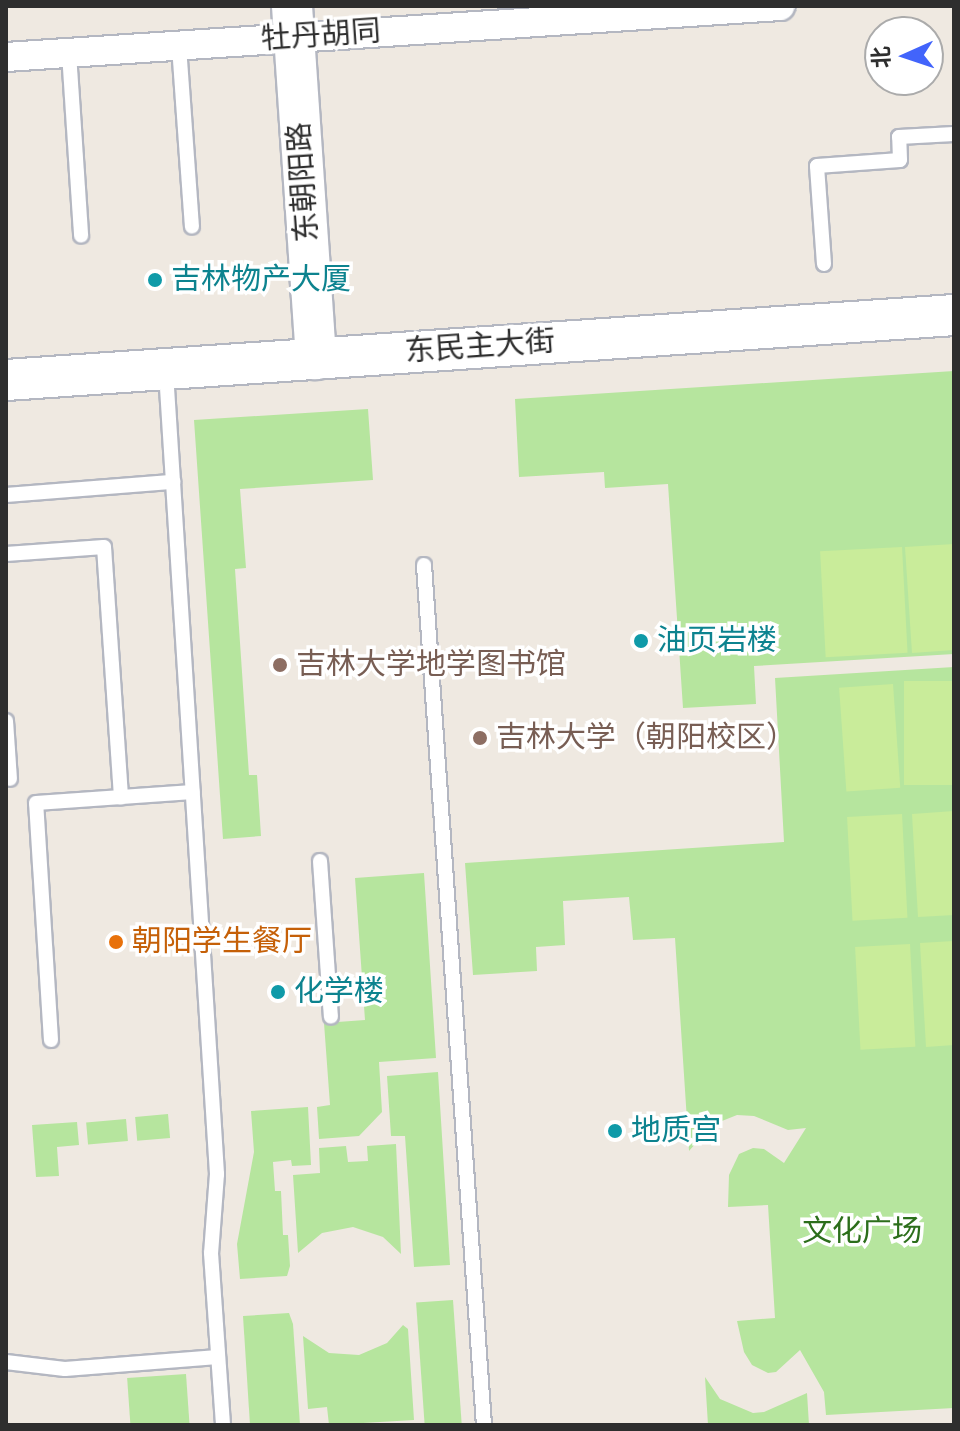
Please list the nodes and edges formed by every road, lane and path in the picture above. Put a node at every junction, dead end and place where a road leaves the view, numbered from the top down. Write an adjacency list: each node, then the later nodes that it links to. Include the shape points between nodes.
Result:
1 (780, 6): 2 (street, 牡丹胡同)
2 (293, 22): 3 (street, 牡丹胡同); 11 (main road, 东朝阳路)
3 (179, 46): 4 (street, 牡丹胡同); 7 (lane)
4 (69, 53): 5 (street, 牡丹胡同); 8 (lane)
5 (6, 57)
6 (954, 134): 9 (lane, via 899,137 900,160 817,166)
7 (192, 227)
8 (81, 236)
9 (824, 264)
10 (954, 315): 11 (main road, 东民主大街)
11 (316, 359): 12 (main road, 东民主大街)
12 (165, 369): 13 (main road, 东民主大街); 14 (lane)
13 (6, 380)
14 (173, 482): 15 (lane); 20 (lane)
15 (6, 495)
16 (6, 554): 21 (lane, via 104,547)
17 (424, 565): 28 (lane)
18 (6, 721): 19 (lane)
19 (10, 779)
20 (193, 792): 21 (lane); 25 (lane, via 217,1174 211,1253)
21 (121, 797): 24 (lane, via 36,803)
22 (320, 861): 23 (lane)
23 (331, 1017)
24 (51, 1040)
25 (218, 1357): 26 (lane, via 65,1369); 27 (lane)
26 (6, 1362)
27 (223, 1425)
28 (484, 1425)

